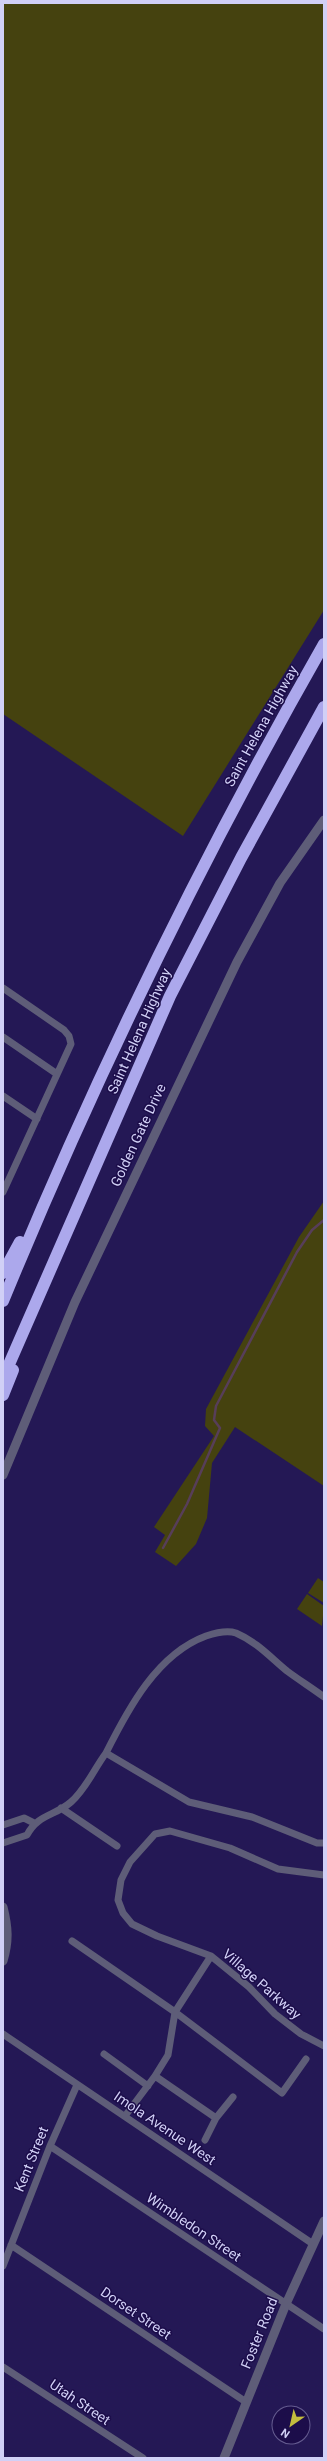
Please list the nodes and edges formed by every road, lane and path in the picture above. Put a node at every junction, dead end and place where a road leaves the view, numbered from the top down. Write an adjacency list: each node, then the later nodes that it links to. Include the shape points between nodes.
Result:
1 (324, 644): 11 (highway, Saint Helena Highway, via 251,775 138,995)
2 (324, 707): 13 (highway, Saint Helena Highway, via 241,858 170,996)
3 (324, 820): 18 (street, Golden Gate Drive, via 280,883 237,962 75,1302)
4 (3, 988): 6 (street, via 69,1036 71,1044)
5 (3, 1037): 6 (street)
6 (57, 1074): 8 (street)
7 (3, 1096): 8 (street)
8 (37, 1119): 10 (street)
9 (3, 1173): 10 (street)
10 (10, 1177): 12 (street)
11 (51, 1185): 14 (highway); 15 (highway, Saint Helena Highway)
12 (3, 1192)
13 (72, 1217): 16 (highway, Saint Helena Highway); 17 (highway)
14 (3, 1273)
15 (3, 1301)
16 (3, 1378)
17 (3, 1395)
18 (3, 1475)
19 (324, 1697): 20 (street, via 286,1670 257,1644 234,1632 215,1632 189,1642 164,1664 126,1715)
20 (106, 1753): 21 (street, via 85,1786 71,1802); 25 (street, via 189,1802 252,1817 316,1843)
21 (60, 1808): 22 (street); 26 (street)
22 (34, 1822): 23 (street, via 24,1818); 24 (street, via 27,1835)
23 (3, 1825)
24 (3, 1843)
25 (324, 1843)
26 (117, 1846)
27 (324, 1875): 30 (street, Village Parkway, via 278,1869 230,1848 170,1831 155,1834 130,1862 121,1880 118,1900 123,1913 132,1924)
28 (3, 1907): 31 (street, via 8,1927 8,1946)
29 (72, 1941): 32 (street)
30 (211, 1956): 32 (street); 34 (street, Village Parkway, via 275,2014 301,2034)
31 (3, 1961)
32 (175, 2012): 36 (street, via 282,2094); 37 (street, via 168,2055)
33 (3, 2034): 38 (street, Imola Avenue West)
34 (324, 2046)
35 (104, 2054): 39 (street)
36 (306, 2059)
37 (155, 2076): 39 (street); 42 (street)
38 (77, 2085): 41 (street, Imola Avenue West); 44 (street, Kent Street)
39 (148, 2086): 41 (street)
40 (233, 2097): 42 (street)
41 (125, 2116): 46 (street, Imola Avenue West)
42 (216, 2118): 43 (street)
43 (205, 2140)
44 (50, 2146): 47 (street, Kent Street); 49 (street, Wimbledon Street)
45 (324, 2221): 46 (street, Foster Road)
46 (313, 2244): 49 (street, Foster Road)
47 (11, 2245): 48 (street, Kent Street); 52 (street, Dorset Street)
48 (3, 2266)
49 (286, 2304): 50 (street, Wimbledon Street); 52 (street, Foster Road)
50 (324, 2329)
51 (3, 2367): 53 (street, Utah Street)
52 (246, 2402): 54 (street, Foster Road)
53 (142, 2458)
54 (224, 2458)

